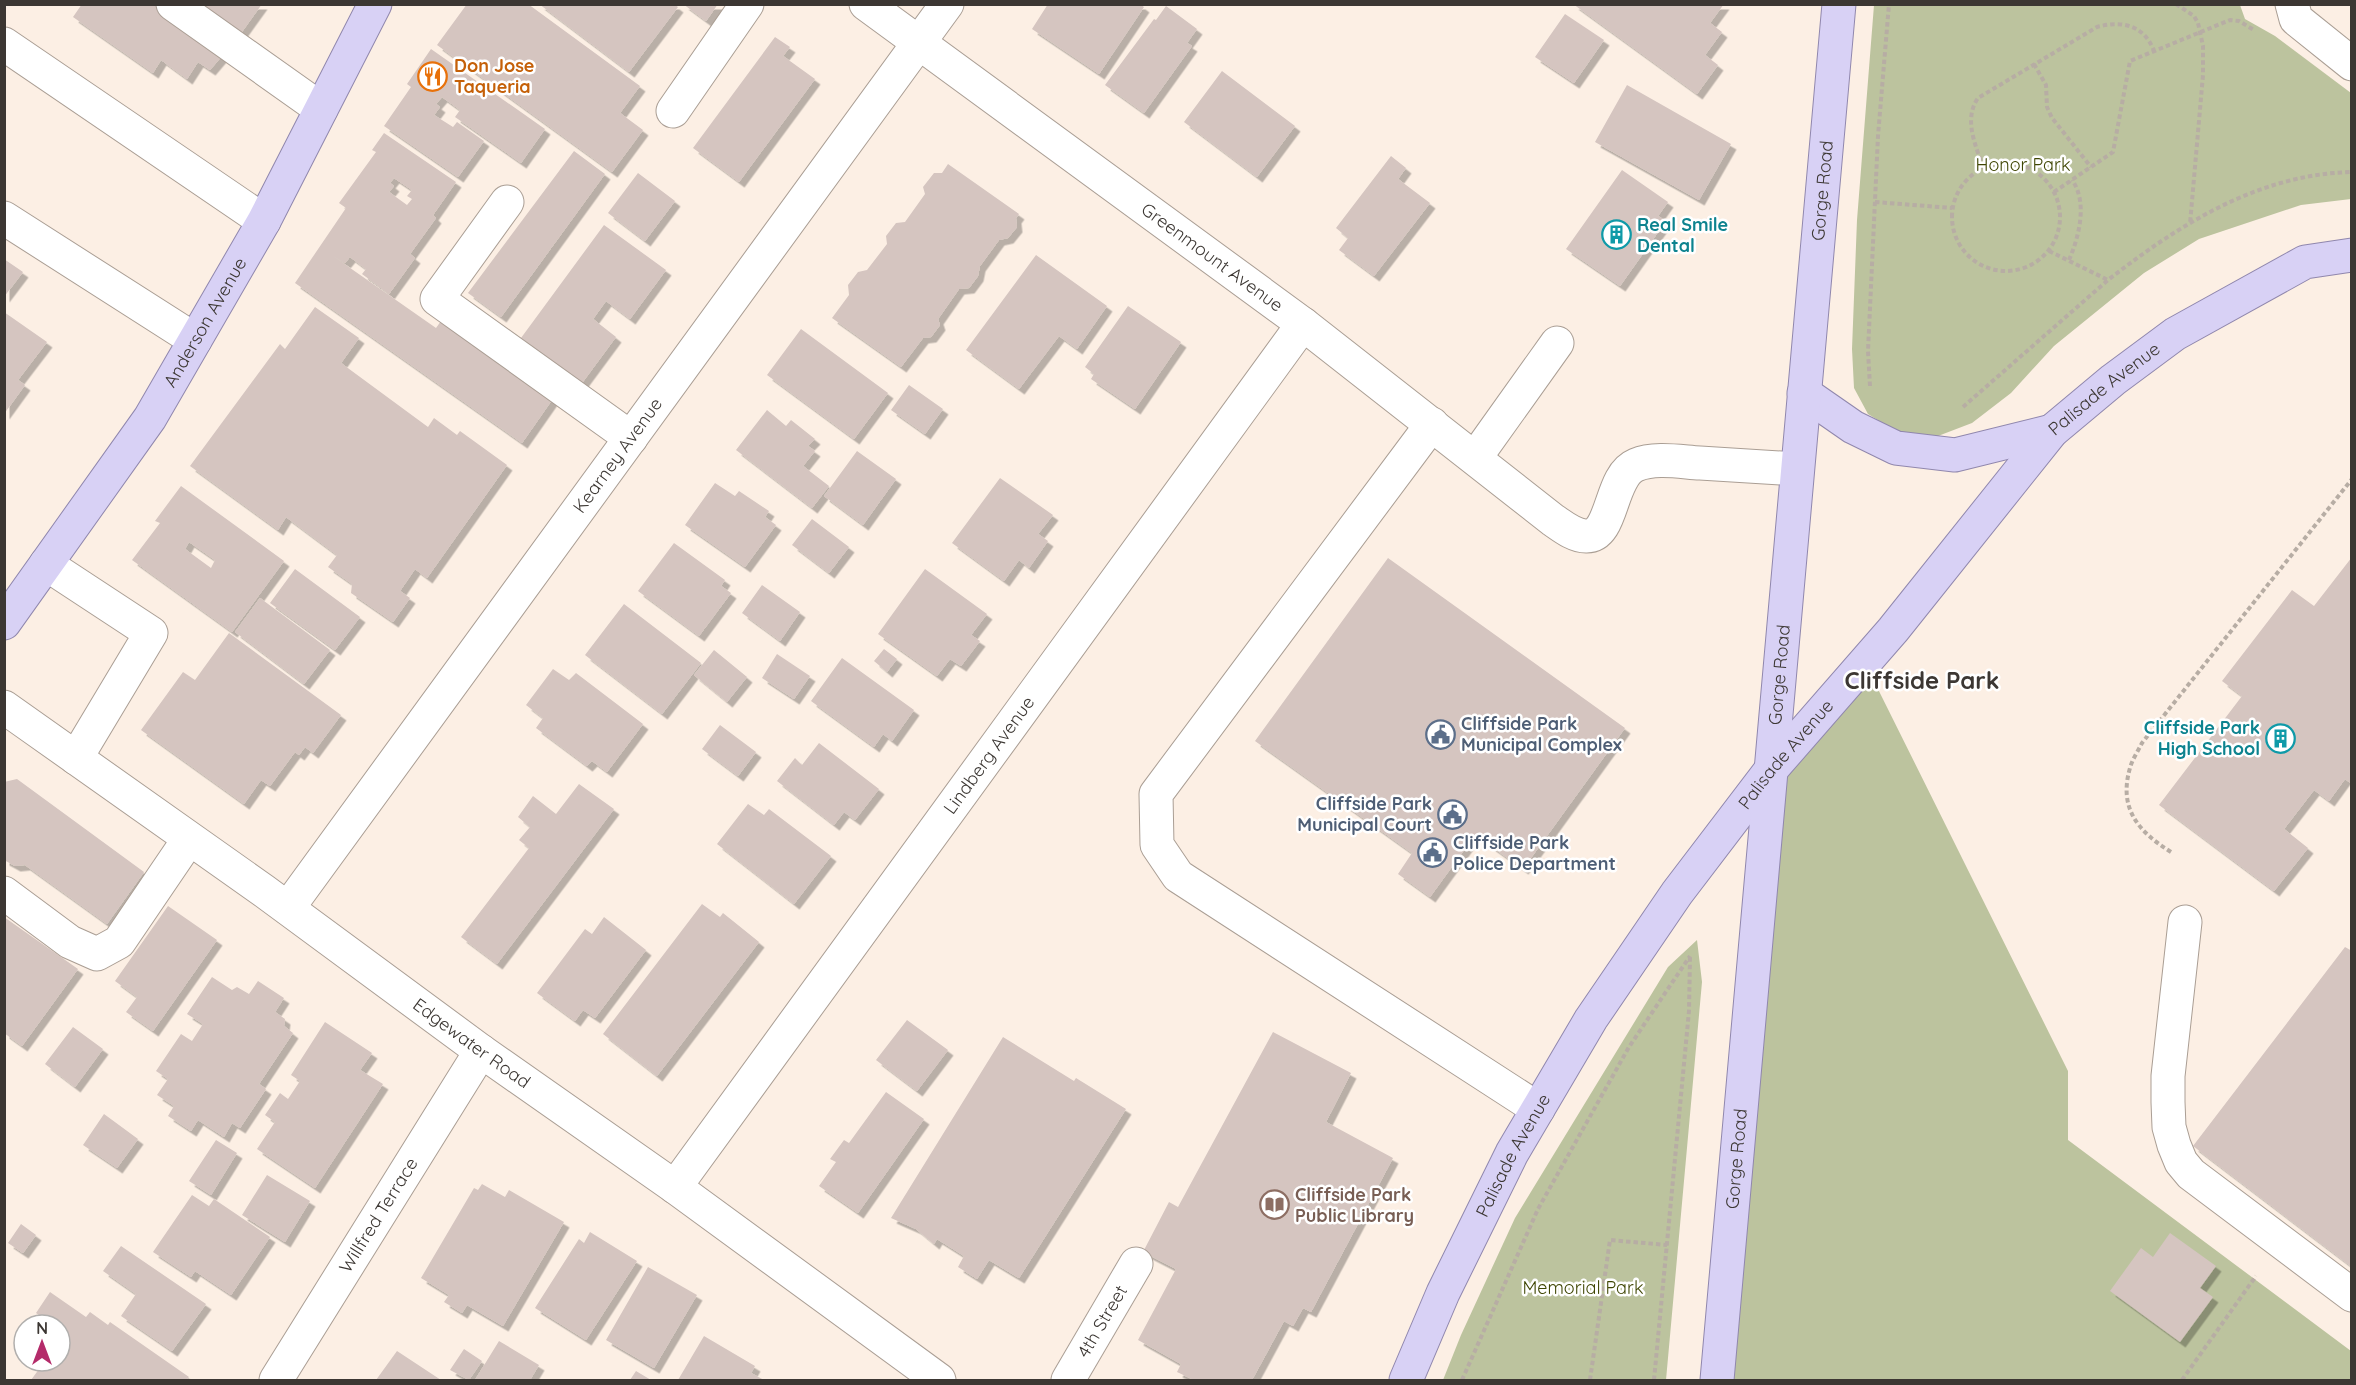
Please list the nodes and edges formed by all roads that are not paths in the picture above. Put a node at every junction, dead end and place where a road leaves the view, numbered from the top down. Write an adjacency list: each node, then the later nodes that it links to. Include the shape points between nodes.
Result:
1 (173, 4): 11 (street)
2 (375, 4): 11 (main road, Anderson Avenue)
3 (747, 4): 12 (street)
4 (866, 4): 8 (street, Greenmount Avenue)
5 (947, 4): 8 (street, Kearney Avenue)
6 (1839, 4): 20 (main road, Gorge Road)
7 (2292, 4): 10 (street, via 2296,19)
8 (919, 42): 17 (street, Greenmount Avenue); 23 (street, Kearney Avenue)
9 (4, 44): 15 (street)
10 (2352, 64)
11 (321, 109): 15 (main road, Anderson Avenue)
12 (673, 111)
13 (507, 202): 23 (street, via 437,299)
14 (4, 218): 18 (street)
15 (264, 221): 18 (main road, Anderson Avenue)
16 (2352, 255): 22 (main road, Palisade Avenue, via 2305,262 2175,334)
17 (1303, 324): 21 (street, Greenmount Avenue); 37 (street, Lindberg Avenue)
18 (195, 340): 26 (main road, Anderson Avenue, via 150,418)
19 (1557, 343): 24 (street)
20 (1804, 393): 22 (main road, via 1853,427 1896,448 1955,455); 25 (main road, Gorge Road)
21 (1432, 424): 24 (street, Greenmount Avenue); 36 (street, via 1156,794 1157,845 1178,876)
22 (2052, 431): 30 (main road, Palisade Avenue, via 1893,630)
23 (631, 438): 33 (street, Kearney Avenue)
24 (1475, 458): 25 (street, Greenmount Avenue, via 1553,520 1586,536 1597,533 1606,521 1617,488 1635,465 1664,461)
25 (1797, 469): 30 (main road, Gorge Road)
26 (46, 564): 27 (main road, Anderson Avenue); 29 (street, via 151,633)
27 (4, 623)
28 (4, 707): 29 (street, Edgewater Road)
29 (76, 758): 31 (street, Edgewater Road)
30 (1770, 771): 36 (main road, Palisade Avenue, via 1677,893 1591,1019); 44 (main road, Gorge Road)
31 (189, 839): 32 (street, via 120,942 97,954 70,942); 33 (street, Edgewater Road)
32 (4, 893)
33 (288, 908): 35 (street, Edgewater Road)
34 (2185, 922): 39 (street, via 2168,1076 2169,1127 2181,1162 2191,1174)
35 (481, 1051): 37 (street, Edgewater Road); 40 (street, Willfred Terrace)
36 (1538, 1109): 43 (main road, Palisade Avenue, via 1443,1293)
37 (675, 1187): 41 (street, Edgewater Road)
38 (1136, 1264): 42 (street, 4th Street)
39 (2352, 1294)
40 (276, 1380)
41 (939, 1380)
42 (1068, 1380)
43 (1406, 1380)
44 (1718, 1380)

